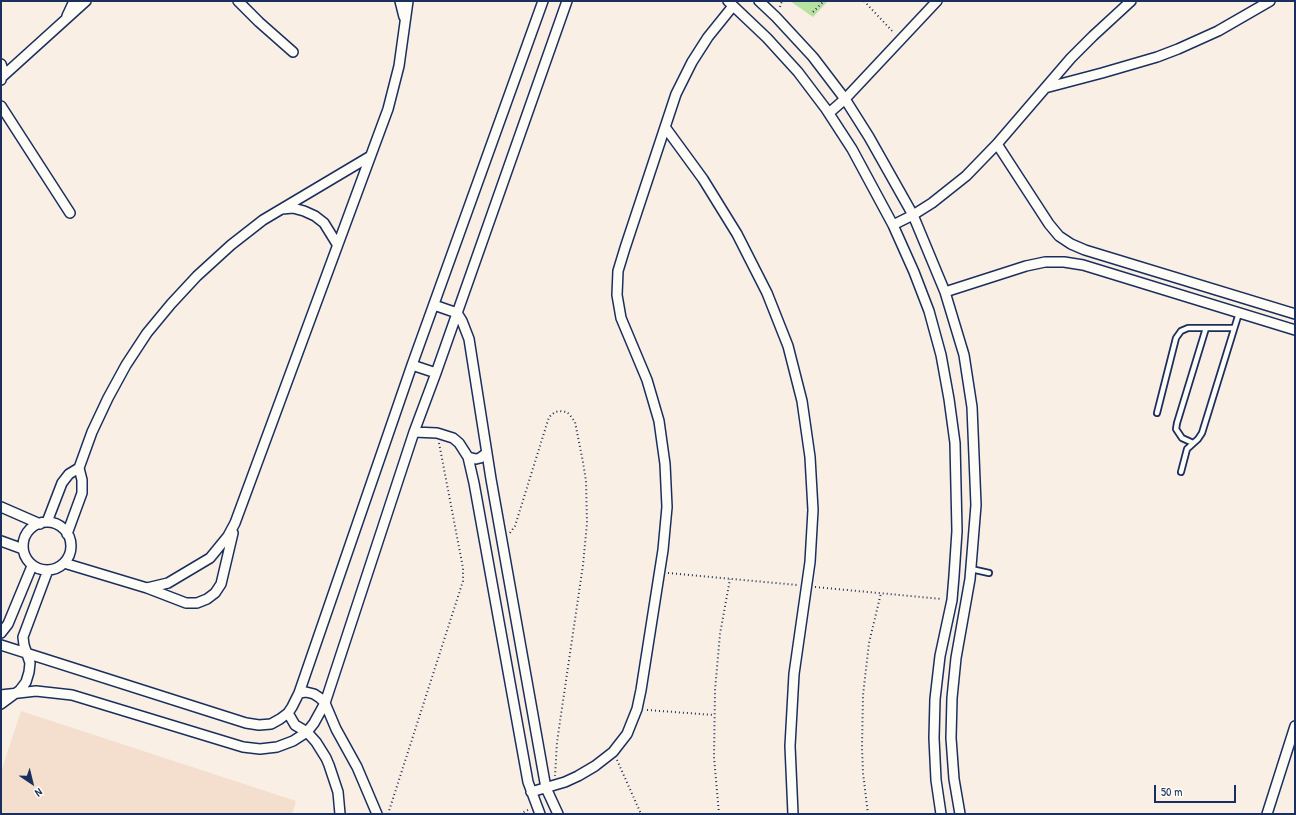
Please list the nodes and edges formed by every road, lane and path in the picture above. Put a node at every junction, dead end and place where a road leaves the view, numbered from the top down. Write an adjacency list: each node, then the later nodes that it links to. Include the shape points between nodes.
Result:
1 (74, 1): 16 (street)
2 (86, 1): 16 (street)
3 (238, 1): 19 (street)
4 (400, 1): 17 (street)
5 (408, 1): 17 (street)
6 (543, 1): 35 (street)
7 (567, 1): 39 (street)
8 (759, 1): 23 (street, via 812,57)
9 (824, 1): 15 (path)
10 (864, 1): 18 (path)
11 (937, 1): 18 (street)
12 (1131, 1): 22 (street, via 1071,58)
13 (1270, 1): 22 (street, via 1218,31 1158,57)
14 (730, 3): 25 (street, via 798,72); 26 (street, via 692,62 676,94)
15 (813, 12)
16 (67, 18): 21 (street)
17 (406, 23): 28 (street, via 388,109)
18 (900, 40): 23 (street)
19 (293, 52)
20 (1, 64): 21 (street)
21 (2, 79)
22 (1045, 88): 27 (street)
23 (845, 99): 25 (street); 31 (street)
24 (1, 106): 30 (street)
25 (829, 113): 32 (street, via 852,149)
26 (665, 127): 81 (street, via 618,271 617,295 621,318 647,380 659,421 667,507 663,550); 96 (street, via 703,178 737,234 767,293 788,346 802,401 810,457 813,510 810,562 794,674 790,746)
27 (997, 144): 31 (street, via 950,190); 37 (street, via 1049,224 1059,236 1071,244)
28 (369, 157): 29 (street); 33 (street)
29 (281, 209): 33 (street, via 298,210 315,216 324,223); 52 (street, via 263,220 197,276 147,333 108,398)
30 (70, 213)
31 (913, 215): 32 (street); 34 (street)
32 (893, 225): 98 (street, via 929,311 941,355 955,443 957,531 954,576 935,699 936,780)
33 (337, 244): 57 (street)
34 (945, 292): 38 (street, via 1026,266 1064,262 1083,265); 65 (street, via 964,355 972,407 976,505)
35 (434, 305): 39 (street); 44 (street)
36 (1295, 308): 37 (street)
37 (1280, 310): 40 (street)
38 (1239, 313): 42 (lane); 43 (street)
39 (457, 314): 45 (street); 50 (street, via 469,339)
40 (1295, 314)
41 (1206, 328): 42 (lane); 46 (lane, via 1188,328 1178,334); 49 (lane, via 1176,429 1182,438)
42 (1234, 328): 49 (lane, via 1202,433)
43 (1295, 330)
44 (412, 365): 45 (street); 76 (street)
45 (436, 373): 47 (street)
46 (1157, 413)
47 (414, 432): 48 (street); 79 (street)
48 (437, 434): 51 (street, via 459,443); 91 (path, via 463,568 463,581)
49 (1193, 443): 53 (lane, via 1186,452)
50 (487, 453): 51 (street, via 480,458); 54 (street)
51 (468, 457): 55 (street)
52 (79, 468): 58 (street, via 69,474 62,483); 59 (street, via 82,493)
53 (1181, 472)
54 (491, 479): 55 (street, via 480,479); 60 (street)
55 (474, 483): 88 (street)
56 (1, 507): 58 (street)
57 (235, 522): 69 (street, via 210,558 168,583); 69 (street, via 221,584 207,599 197,603 186,603)
58 (43, 523): 59 (street, via 59,526); 62 (street, via 27,533)
59 (68, 534): 63 (street, via 70,552)
60 (501, 537): 87 (street); 87 (path, via 509,534 515,526 549,417 555,412 567,412 575,422 583,462 587,523)
61 (1, 541): 62 (street)
62 (23, 549): 64 (street)
63 (64, 563): 66 (street, via 60,567); 69 (street)
64 (32, 566): 66 (street); 71 (street)
65 (971, 569): 67 (lane); 99 (street, via 952,698 953,772)
66 (48, 570): 72 (street)
67 (989, 573)
68 (730, 578): 83 (path, via 720,634)
69 (147, 588)
70 (881, 593): 97 (path, via 869,643 863,695 862,747)
71 (21, 594): 72 (street); 73 (street, via 8,624)
72 (37, 599): 75 (street, via 23,637)
73 (1, 633)
74 (1, 645): 75 (street)
75 (27, 653): 78 (street, via 30,663 26,682 20,690); 82 (street, via 246,723 271,724)
76 (299, 693): 79 (street, via 314,694); 82 (street)
77 (1, 695): 78 (street)
78 (11, 695): 80 (street); 85 (street, via 36,691 72,696 243,747 277,747 293,741)
79 (325, 703): 85 (street); 90 (street)
80 (1, 704)
81 (637, 709): 83 (path); 86 (street, via 627,734)
82 (288, 713): 85 (street, via 295,725)
83 (714, 715): 95 (path, via 714,757)
84 (1295, 726): 100 (street)
85 (306, 732): 89 (street, via 316,742 329,765 338,792)
86 (613, 752): 87 (street, via 578,776); 94 (path)
87 (551, 786): 88 (street); 93 (street)
88 (531, 792): 92 (street)
89 (340, 814)
90 (377, 814)
91 (388, 814)
92 (540, 814)
93 (558, 814)
94 (641, 814)
95 (719, 814)
96 (793, 814)
97 (868, 814)
98 (941, 814)
99 (960, 814)
100 (1267, 814)

